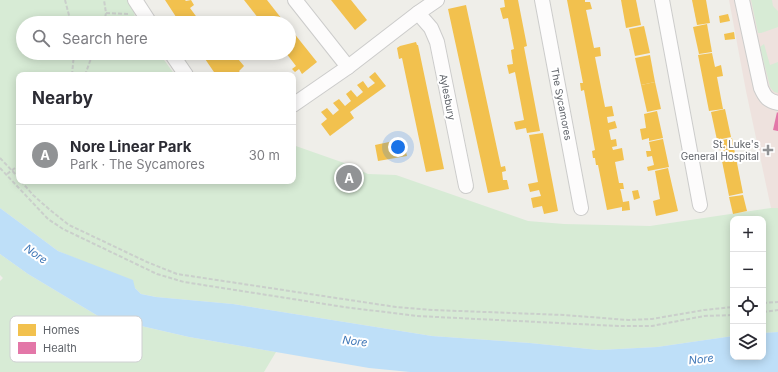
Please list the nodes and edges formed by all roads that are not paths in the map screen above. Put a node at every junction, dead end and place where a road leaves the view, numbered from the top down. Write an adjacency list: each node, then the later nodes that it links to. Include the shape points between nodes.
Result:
1 (294, 0): 10 (street)
2 (437, 0): 7 (street)
3 (542, 0): 16 (street, The Sycamores)
4 (662, 0): 15 (street)
5 (742, 0): 13 (street, via 761,88 770,101)
6 (138, 5): 8 (street)
7 (418, 13): 10 (street); 14 (street, Aylesbury, via 431,28 437,42)
8 (145, 16)
9 (176, 60): 11 (street)
10 (348, 67): 12 (street)
11 (184, 72)
12 (296, 103)
13 (778, 103)
14 (466, 186)
15 (700, 205)
16 (581, 208)

